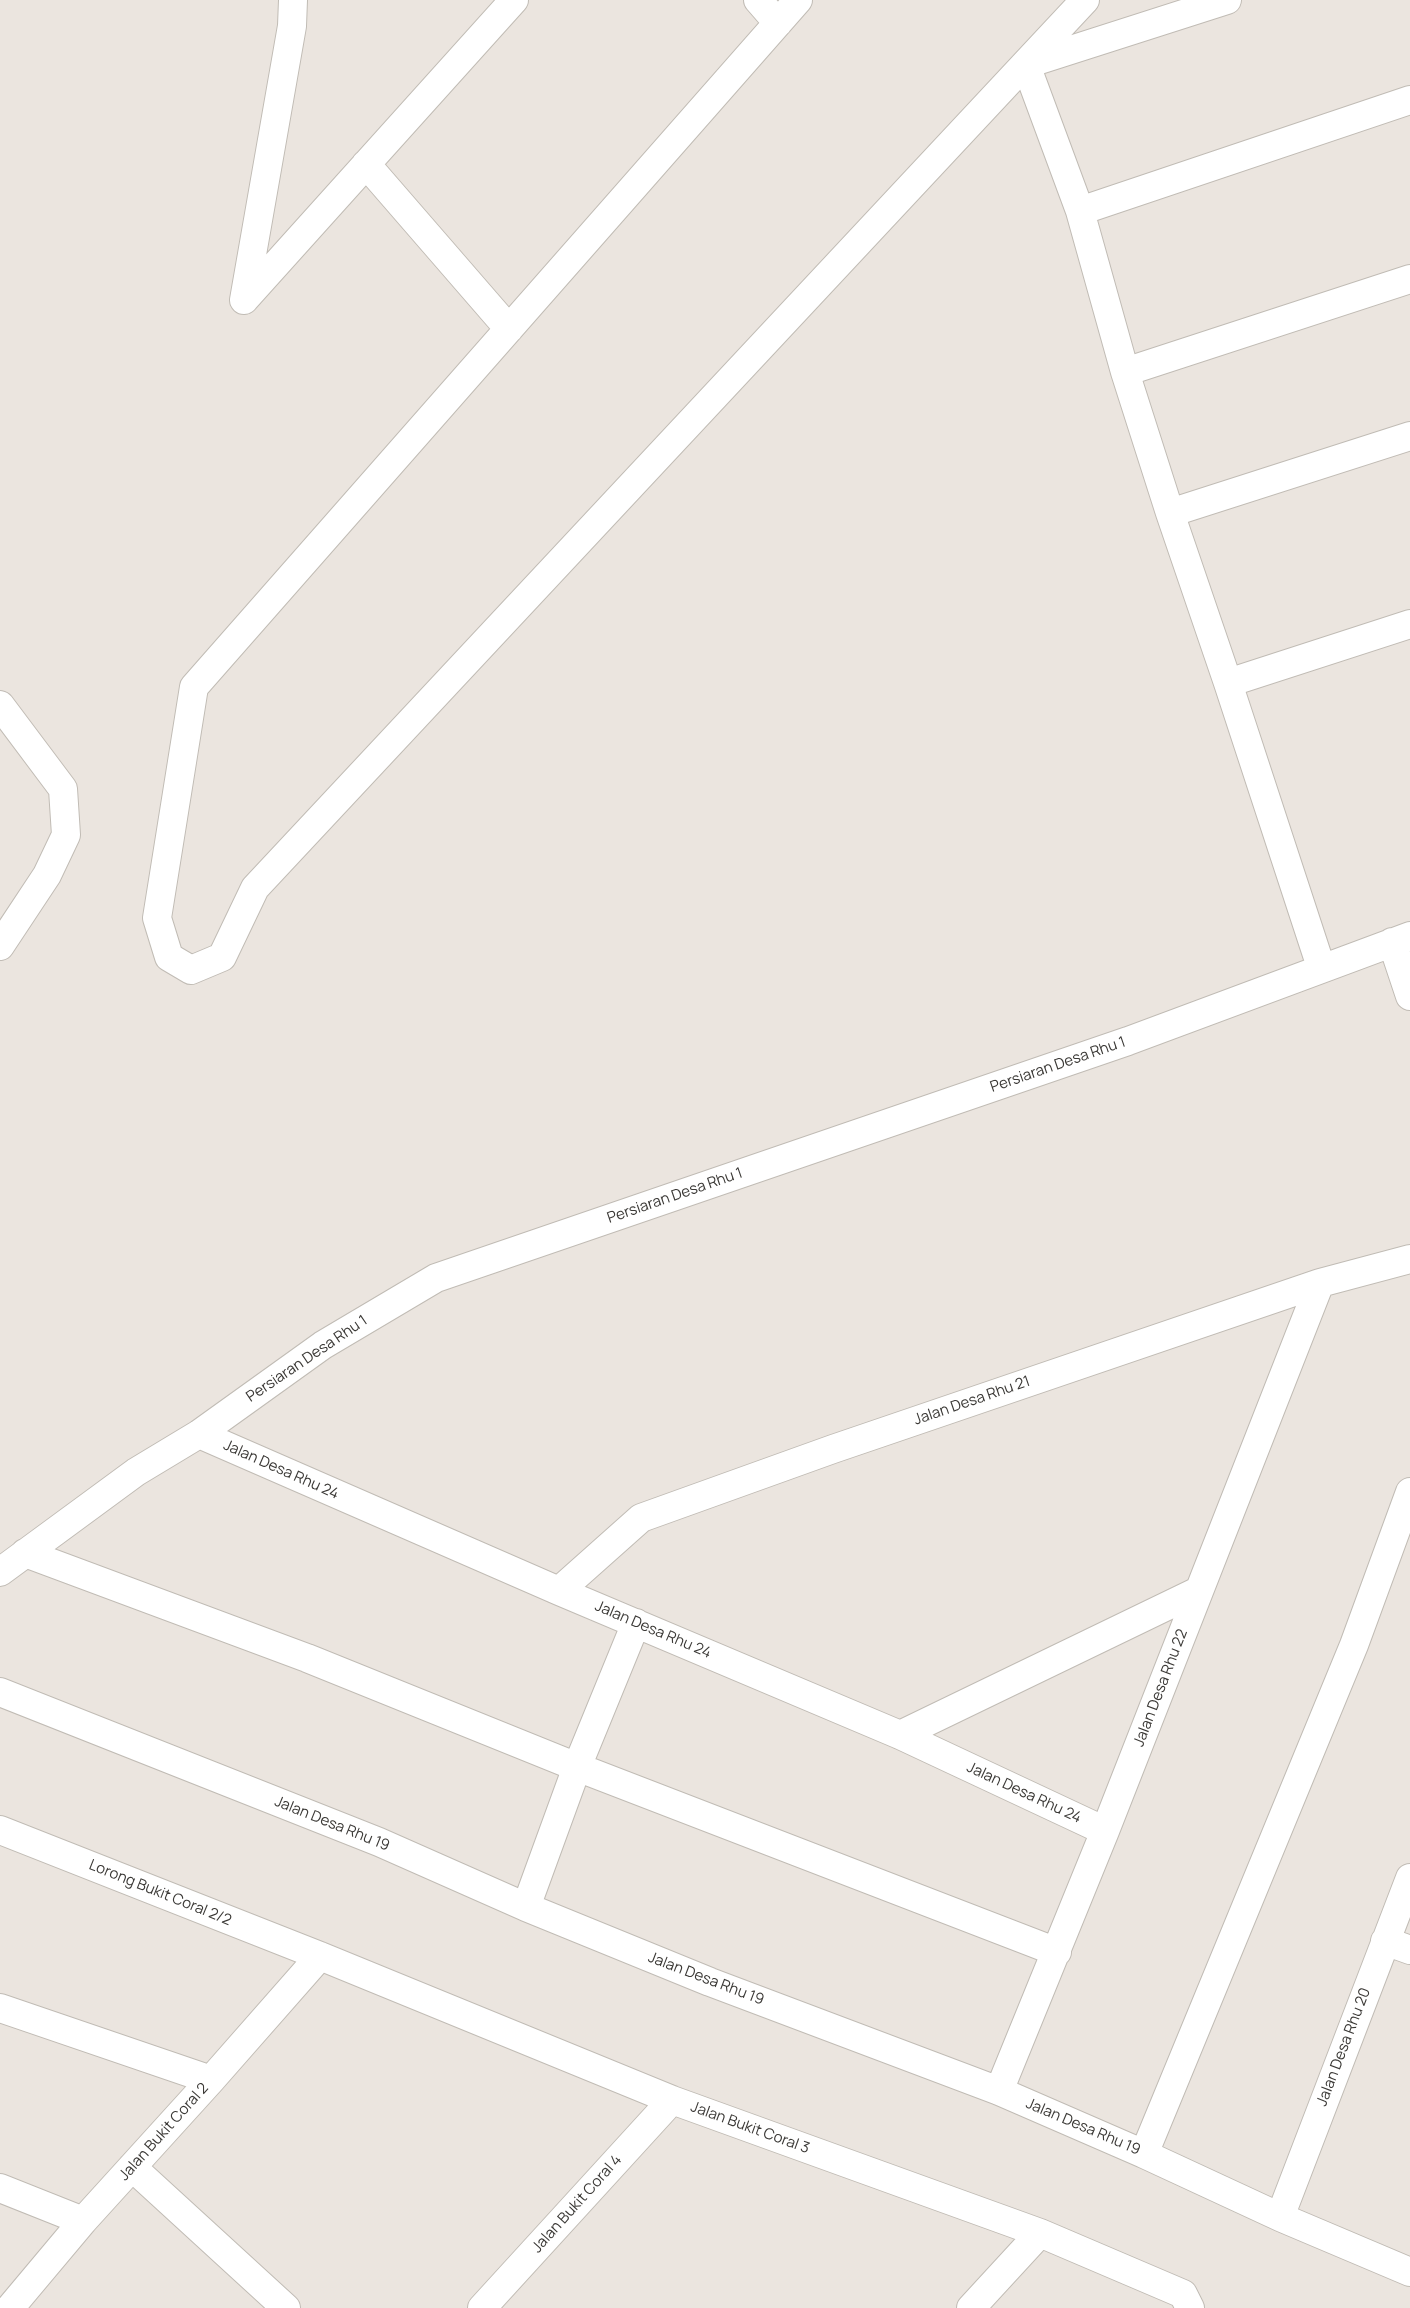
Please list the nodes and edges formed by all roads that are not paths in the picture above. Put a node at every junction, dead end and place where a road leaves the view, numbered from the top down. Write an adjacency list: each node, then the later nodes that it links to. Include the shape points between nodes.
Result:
1 (314, 0): 7 (street)
2 (514, 0): 11 (street)
3 (758, 0): 8 (street)
4 (798, 0): 8 (street)
5 (1084, 0): 9 (street)
6 (1227, 0): 9 (street)
7 (292, 13): 11 (street, via 244,300)
8 (778, 23): 14 (street)
9 (1026, 65): 12 (street); 14 (street, via 255,888 222,957 191,970 169,957 157,918 194,687)
10 (1410, 100): 12 (street)
11 (366, 164): 14 (street)
12 (1080, 211): 15 (street)
13 (1410, 279): 15 (street)
14 (509, 329)
15 (1125, 372): 17 (street)
16 (1410, 436): 17 (street)
17 (1170, 514): 19 (street)
18 (1410, 624): 19 (street)
19 (1228, 683): 23 (street)
20 (0, 705): 22 (street, via 63,790 66,835 47,875)
21 (1401, 939): 23 (street, Persiaran Desa Rhu 1); 24 (street)
22 (0, 946)
23 (1321, 967): 27 (street, Persiaran Desa Rhu 1, via 1128,1041 436,1278 323,1345)
24 (1410, 996)
25 (1410, 1259): 26 (street, Jalan Desa Rhu 21)
26 (1320, 1283): 31 (street, Jalan Desa Rhu 21, via 640,1518); 32 (street, Jalan Desa Rhu 22)
27 (199, 1434): 29 (street, Persiaran Desa Rhu 1, via 136,1472); 31 (street, Jalan Desa Rhu 24)
28 (1410, 1492): 48 (street, via 1354,1645)
29 (25, 1553): 30 (street, Persiaran Desa Rhu 1); 36 (street, via 298,1655)
30 (0, 1572)
31 (559, 1591): 33 (street, Jalan Desa Rhu 24)
32 (1198, 1591): 35 (street); 38 (street, Jalan Desa Rhu 22)
33 (636, 1623): 35 (street, Jalan Desa Rhu 24); 36 (street)
34 (0, 1692): 40 (street, Jalan Desa Rhu 19, via 379,1842)
35 (900, 1735): 38 (street, Jalan Desa Rhu 24)
36 (577, 1767): 40 (street); 42 (street)
37 (0, 1830): 43 (street, Lorong Bukit Coral 2/2)
38 (1105, 1831): 42 (street, Jalan Desa Rhu 22)
39 (1410, 1878): 41 (street, Jalan Desa Rhu 20)
40 (526, 1907): 46 (street, Jalan Desa Rhu 19, via 710,1982)
41 (1398, 1946): 51 (street, Jalan Desa Rhu 20)
42 (1057, 1952): 46 (street, Jalan Desa Rhu 22)
43 (320, 1956): 45 (street, Jalan Bukit Coral 2); 47 (street, Jalan Bukit Coral 3)
44 (0, 2008): 45 (street)
45 (212, 2080): 49 (street, Jalan Bukit Coral 2)
46 (999, 2091): 48 (street, Jalan Desa Rhu 19)
47 (672, 2100): 53 (street, Jalan Bukit Coral 3); 58 (street, Jalan Bukit Coral 4)
48 (1144, 2154): 51 (street, Jalan Desa Rhu 19)
49 (132, 2167): 52 (street, Jalan Bukit Coral 2); 57 (street)
50 (0, 2188): 52 (street)
51 (1280, 2217): 54 (street, Jalan Desa Rhu 19)
52 (83, 2221): 56 (street, Jalan Bukit Coral 2)
53 (1040, 2233): 55 (street, Jalan Bukit Coral 3); 59 (street)
54 (1410, 2272)
55 (1186, 2301)
56 (10, 2308)
57 (286, 2308)
58 (482, 2308)
59 (971, 2308)

